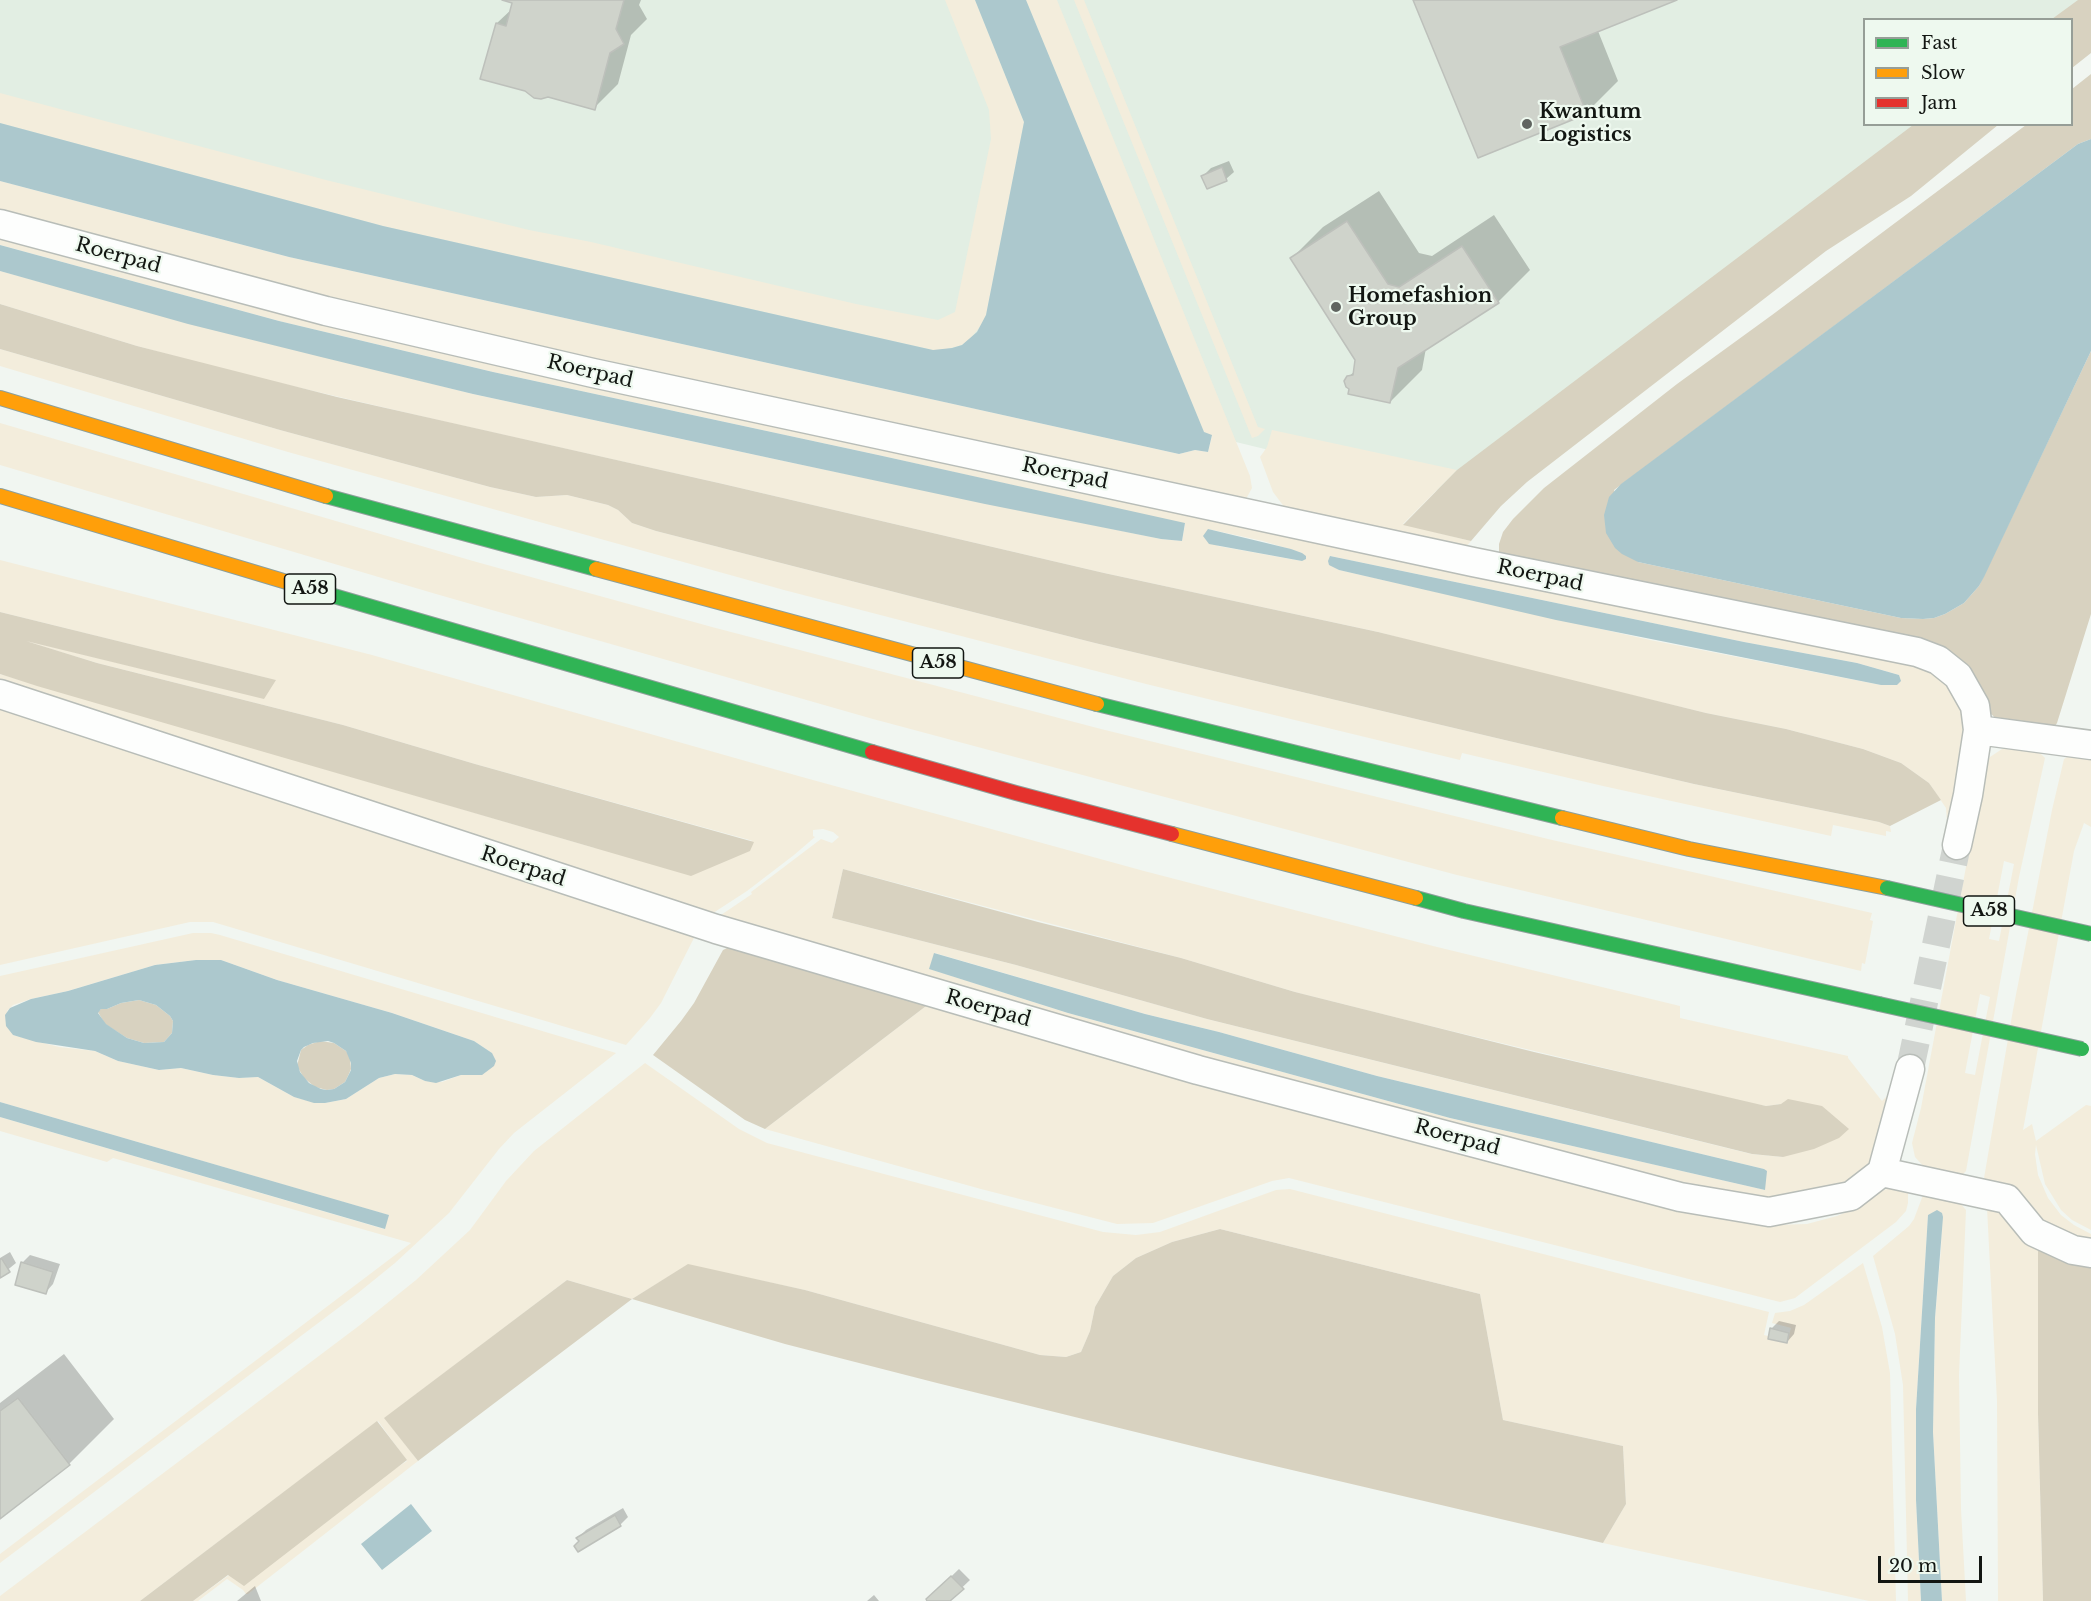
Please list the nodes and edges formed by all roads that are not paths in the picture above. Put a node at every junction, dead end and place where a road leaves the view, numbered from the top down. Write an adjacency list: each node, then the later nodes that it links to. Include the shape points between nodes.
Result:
1 (0, 224): 5 (street, Roerpad, via 326,311 593,373 1473,562 1917,652 1938,660 1958,676 1976,706)
2 (0, 398): 8 (highway, A58, bridge, via 286,485 1046,692 1689,849)
3 (0, 496): 9 (highway, A58, bridge, via 1016,793 1464,912)
4 (0, 694): 11 (street, Roerpad, via 716,929 1198,1070 1680,1197 1769,1212 1851,1196)
5 (1978, 730): 6 (street); 7 (street, Roerpad)
6 (2091, 745)
7 (1957, 845)
8 (2091, 934)
9 (2087, 1050)
10 (1910, 1069): 11 (street)
11 (1882, 1172): 12 (street, via 2007,1199 2034,1232 2073,1250)
12 (2091, 1253)

